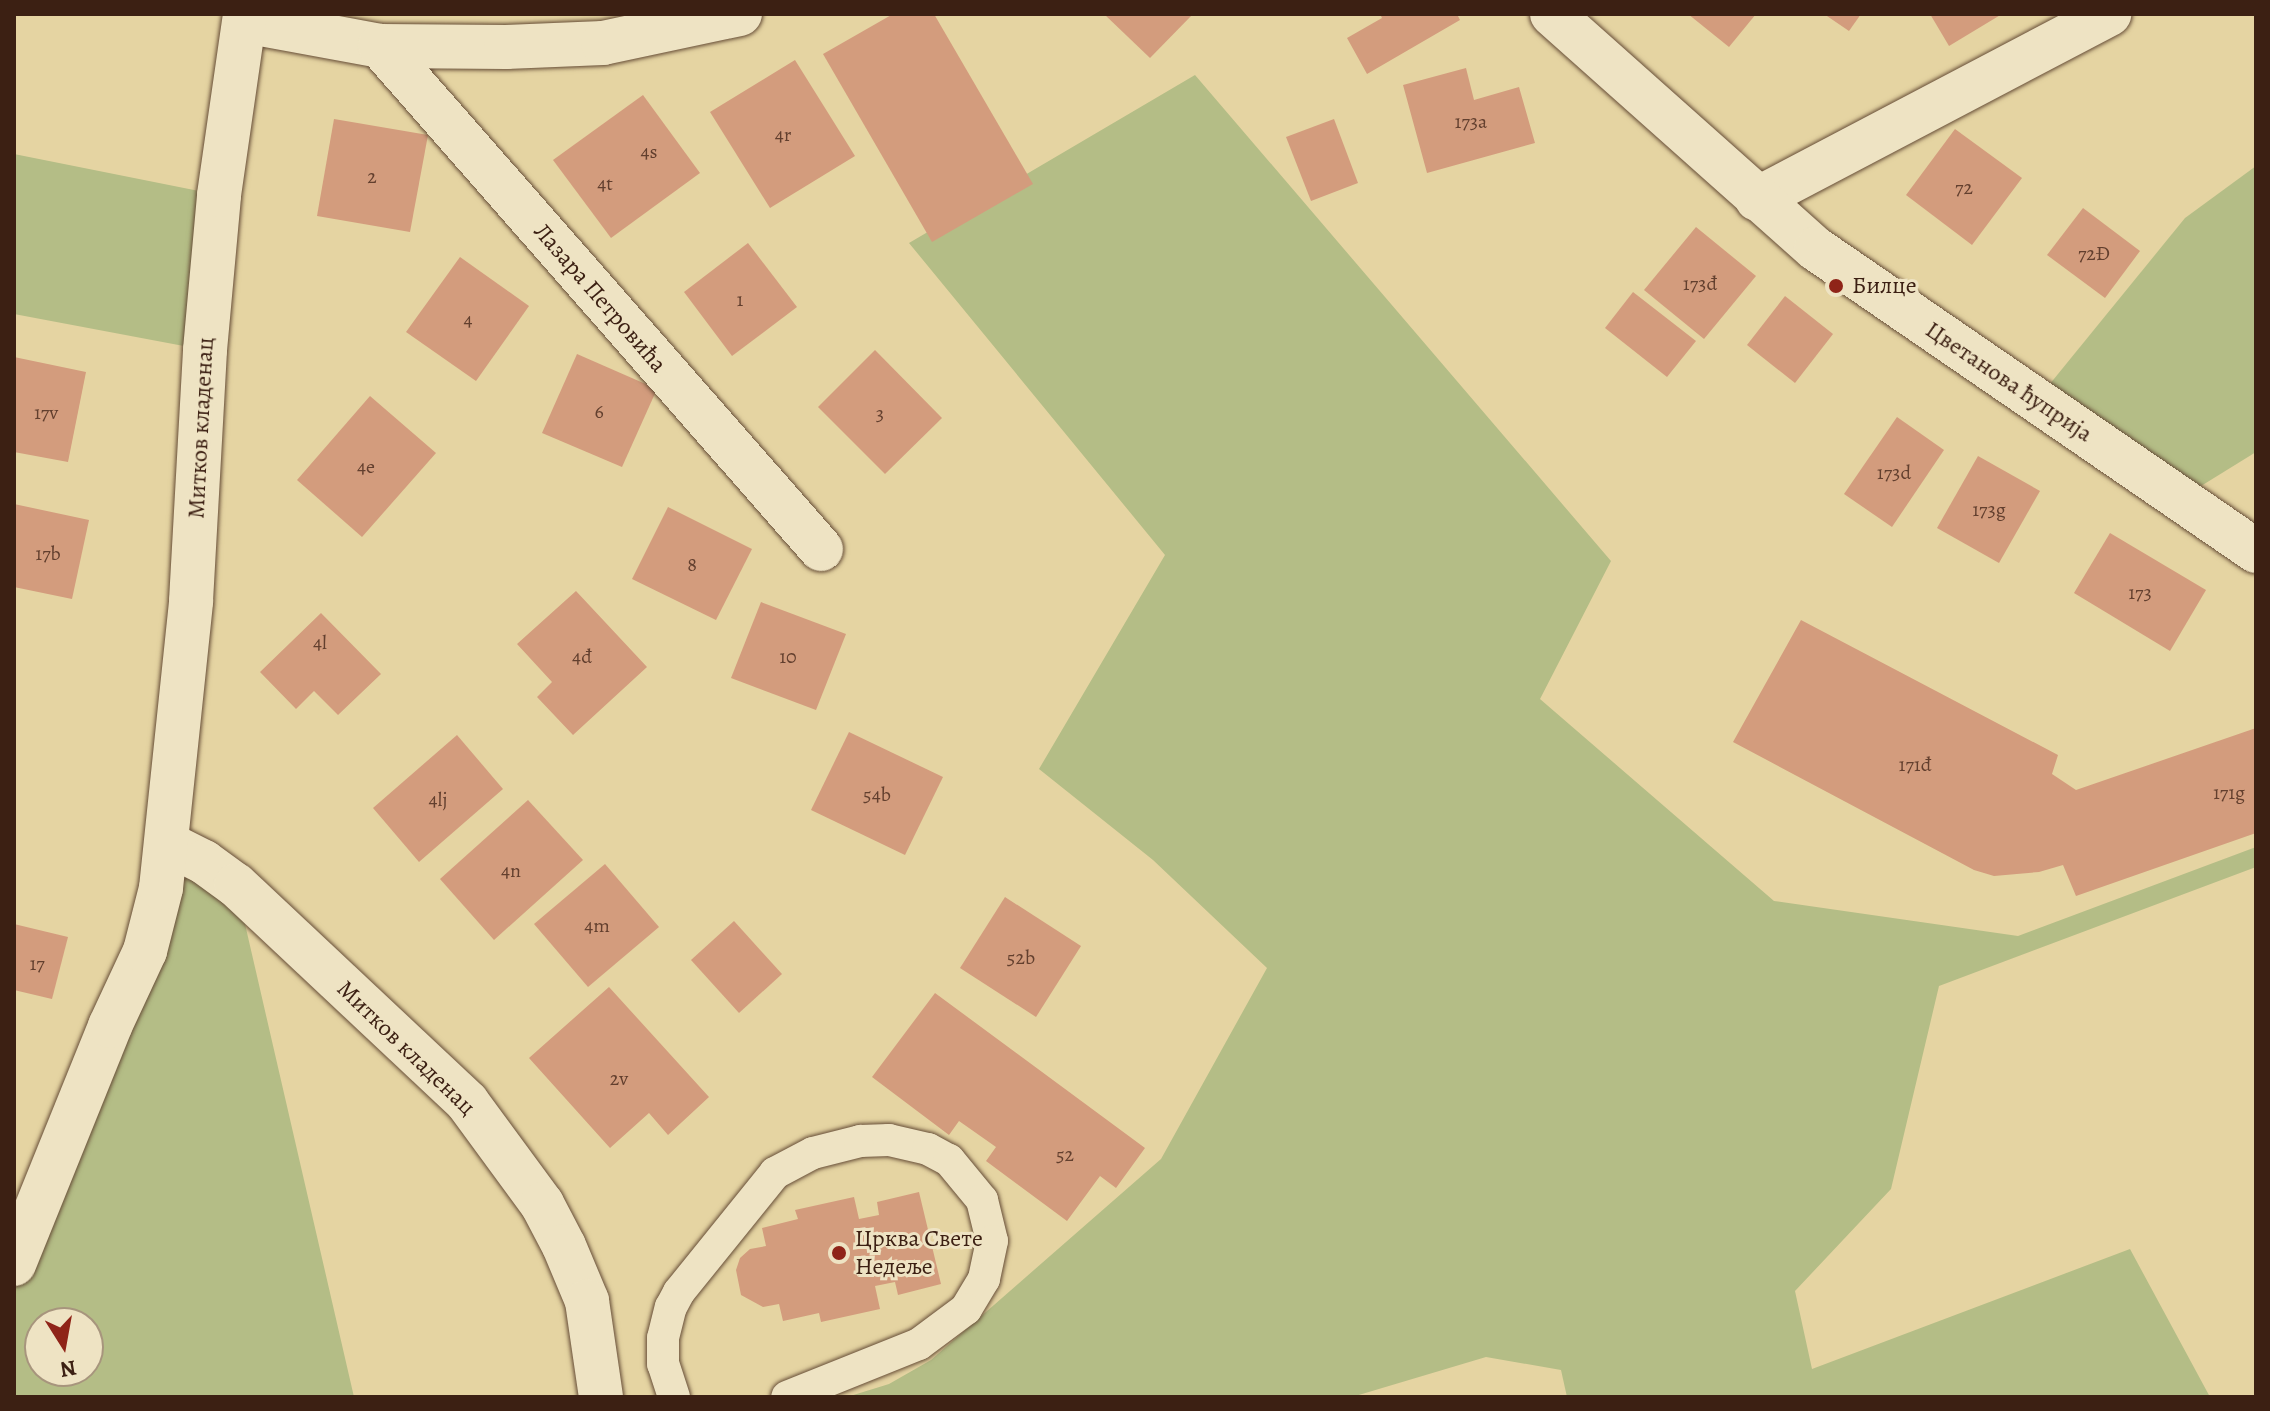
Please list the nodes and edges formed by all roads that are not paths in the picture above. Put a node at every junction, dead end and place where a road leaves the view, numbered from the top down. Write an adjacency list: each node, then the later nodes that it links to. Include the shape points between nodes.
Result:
1 (740, 14): 5 (street, via 603,43)
2 (1552, 14): 6 (street, Цветанова ћуприја)
3 (2109, 14): 6 (street)
4 (245, 17): 5 (street); 9 (street, Митков кладенац, via 219,195)
5 (380, 46): 7 (street, Лазара Петровића)
6 (1757, 199): 8 (street, Цветанова ћуприја, via 1816,249)
7 (821, 549)
8 (2256, 551)
9 (168, 844): 10 (street, Митков кладенац, via 145,951); 11 (street, Митков кладенац, via 236,885 467,1102 542,1204 587,1301)
10 (14, 1264)
11 (601, 1397)
12 (674, 1397): 13 (lane, via 663,1364 671,1307 775,1173 813,1153 860,1141 889,1140 949,1160 982,1200 992,1241 984,1279 966,1309 919,1344)
13 (787, 1397)

